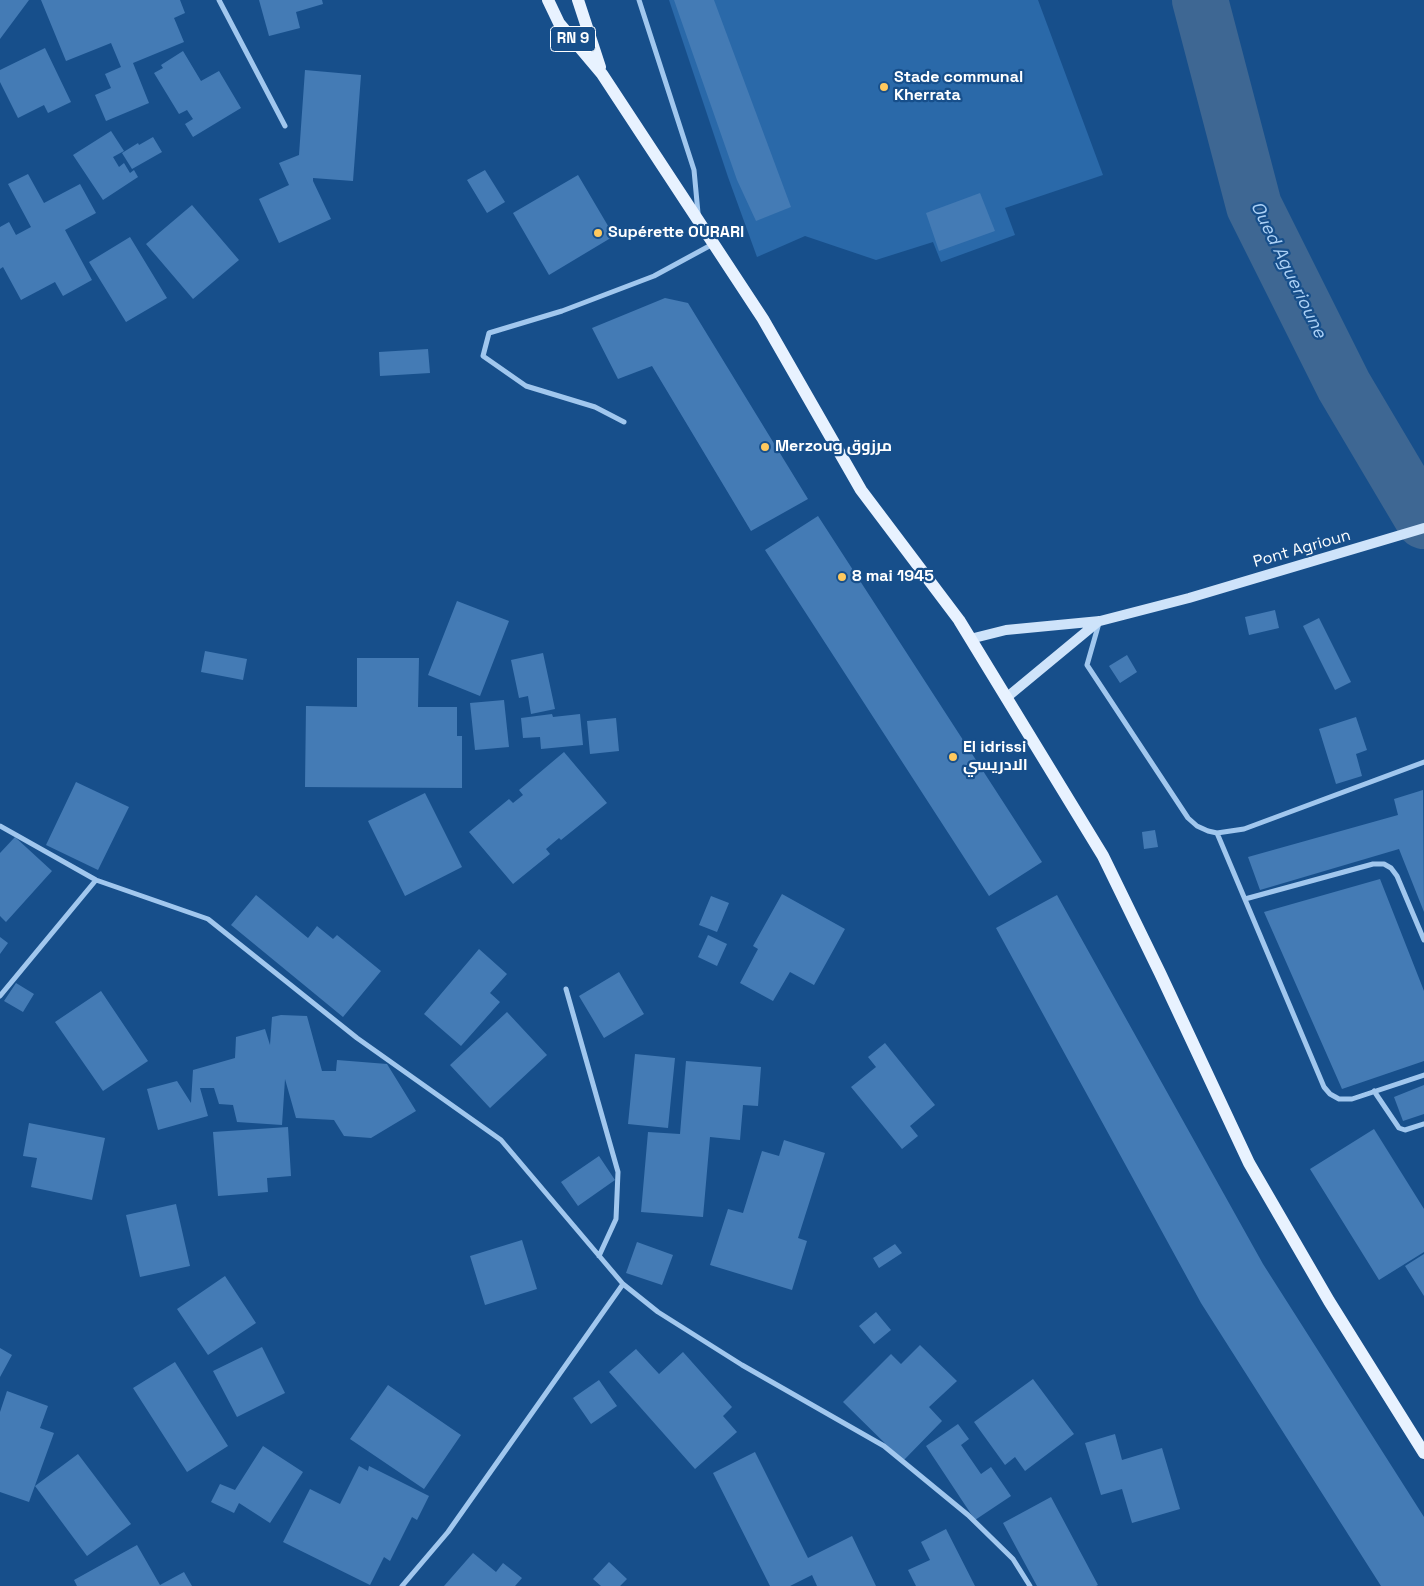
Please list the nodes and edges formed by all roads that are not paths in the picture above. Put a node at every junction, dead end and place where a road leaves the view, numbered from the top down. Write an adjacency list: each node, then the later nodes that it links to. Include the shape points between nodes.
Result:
1 (219, 0): 6 (street)
2 (548, 0): 5 (main road, RN 9, via 559,23)
3 (578, 0): 5 (main road, RN 9)
4 (639, 0): 7 (street, via 694,170)
5 (602, 74): 7 (main road, RN 9)
6 (285, 126)
7 (699, 222): 8 (main road, RN 9)
8 (713, 244): 9 (street, via 654,276 562,311 489,333 483,356 526,386 595,407); 12 (main road, RN 9, via 763,319 861,490)
9 (624, 422)
10 (1424, 528): 11 (main road, Pont Agrioun, via 1189,598)
11 (1100, 620): 12 (main road, Pont Agrioun, via 1006,630); 13 (main road); 16 (street, via 1087,665 1188,818 1197,826)
12 (970, 639): 13 (main road, RN 9)
13 (1006, 698): 27 (main road, RN 9, via 1103,856 1249,1163 1329,1301)
14 (1424, 762): 16 (street, via 1244,829)
15 (0, 826): 17 (street)
16 (1217, 833): 18 (street)
17 (96, 880): 21 (street); 25 (street, via 208,919 357,1038 501,1140)
18 (1245, 899): 19 (street, via 1373,864 1384,864 1397,876); 23 (street, via 1324,1087 1339,1099 1352,1099)
19 (1424, 940)
20 (566, 990): 25 (street, via 618,1172 616,1219)
21 (0, 996)
22 (1424, 1075): 23 (street)
23 (1374, 1091): 24 (street, via 1399,1128 1405,1130)
24 (1424, 1124)
25 (599, 1256): 26 (street)
26 (623, 1284): 28 (street, via 448,1532); 29 (street, via 658,1312 742,1365 884,1446 968,1515 1013,1559)
27 (1424, 1453)
28 (402, 1586)
29 (1030, 1586)

